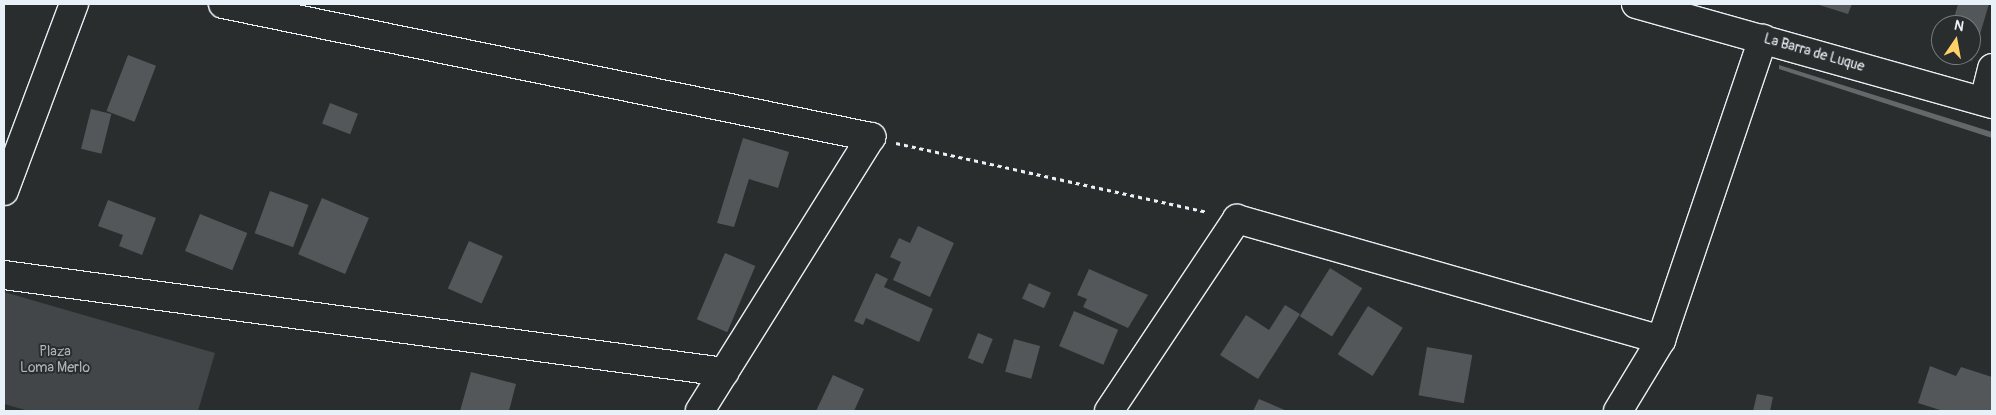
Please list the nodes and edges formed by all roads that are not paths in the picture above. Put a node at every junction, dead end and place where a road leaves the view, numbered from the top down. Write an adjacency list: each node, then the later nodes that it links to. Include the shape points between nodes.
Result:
1 (74, 4): 7 (street)
2 (224, 4): 10 (street, via 871,138)
3 (1636, 4): 4 (street, La Barra de Luque)
4 (1764, 39): 6 (street, La Barra de Luque); 9 (street)
5 (1992, 68): 6 (street)
6 (1988, 102)
7 (4, 191)
8 (4, 275): 10 (street)
9 (1661, 340): 12 (street, via 1237,219); 13 (street)
10 (724, 372): 11 (street)
11 (700, 411)
12 (1109, 411)
13 (1618, 411)

